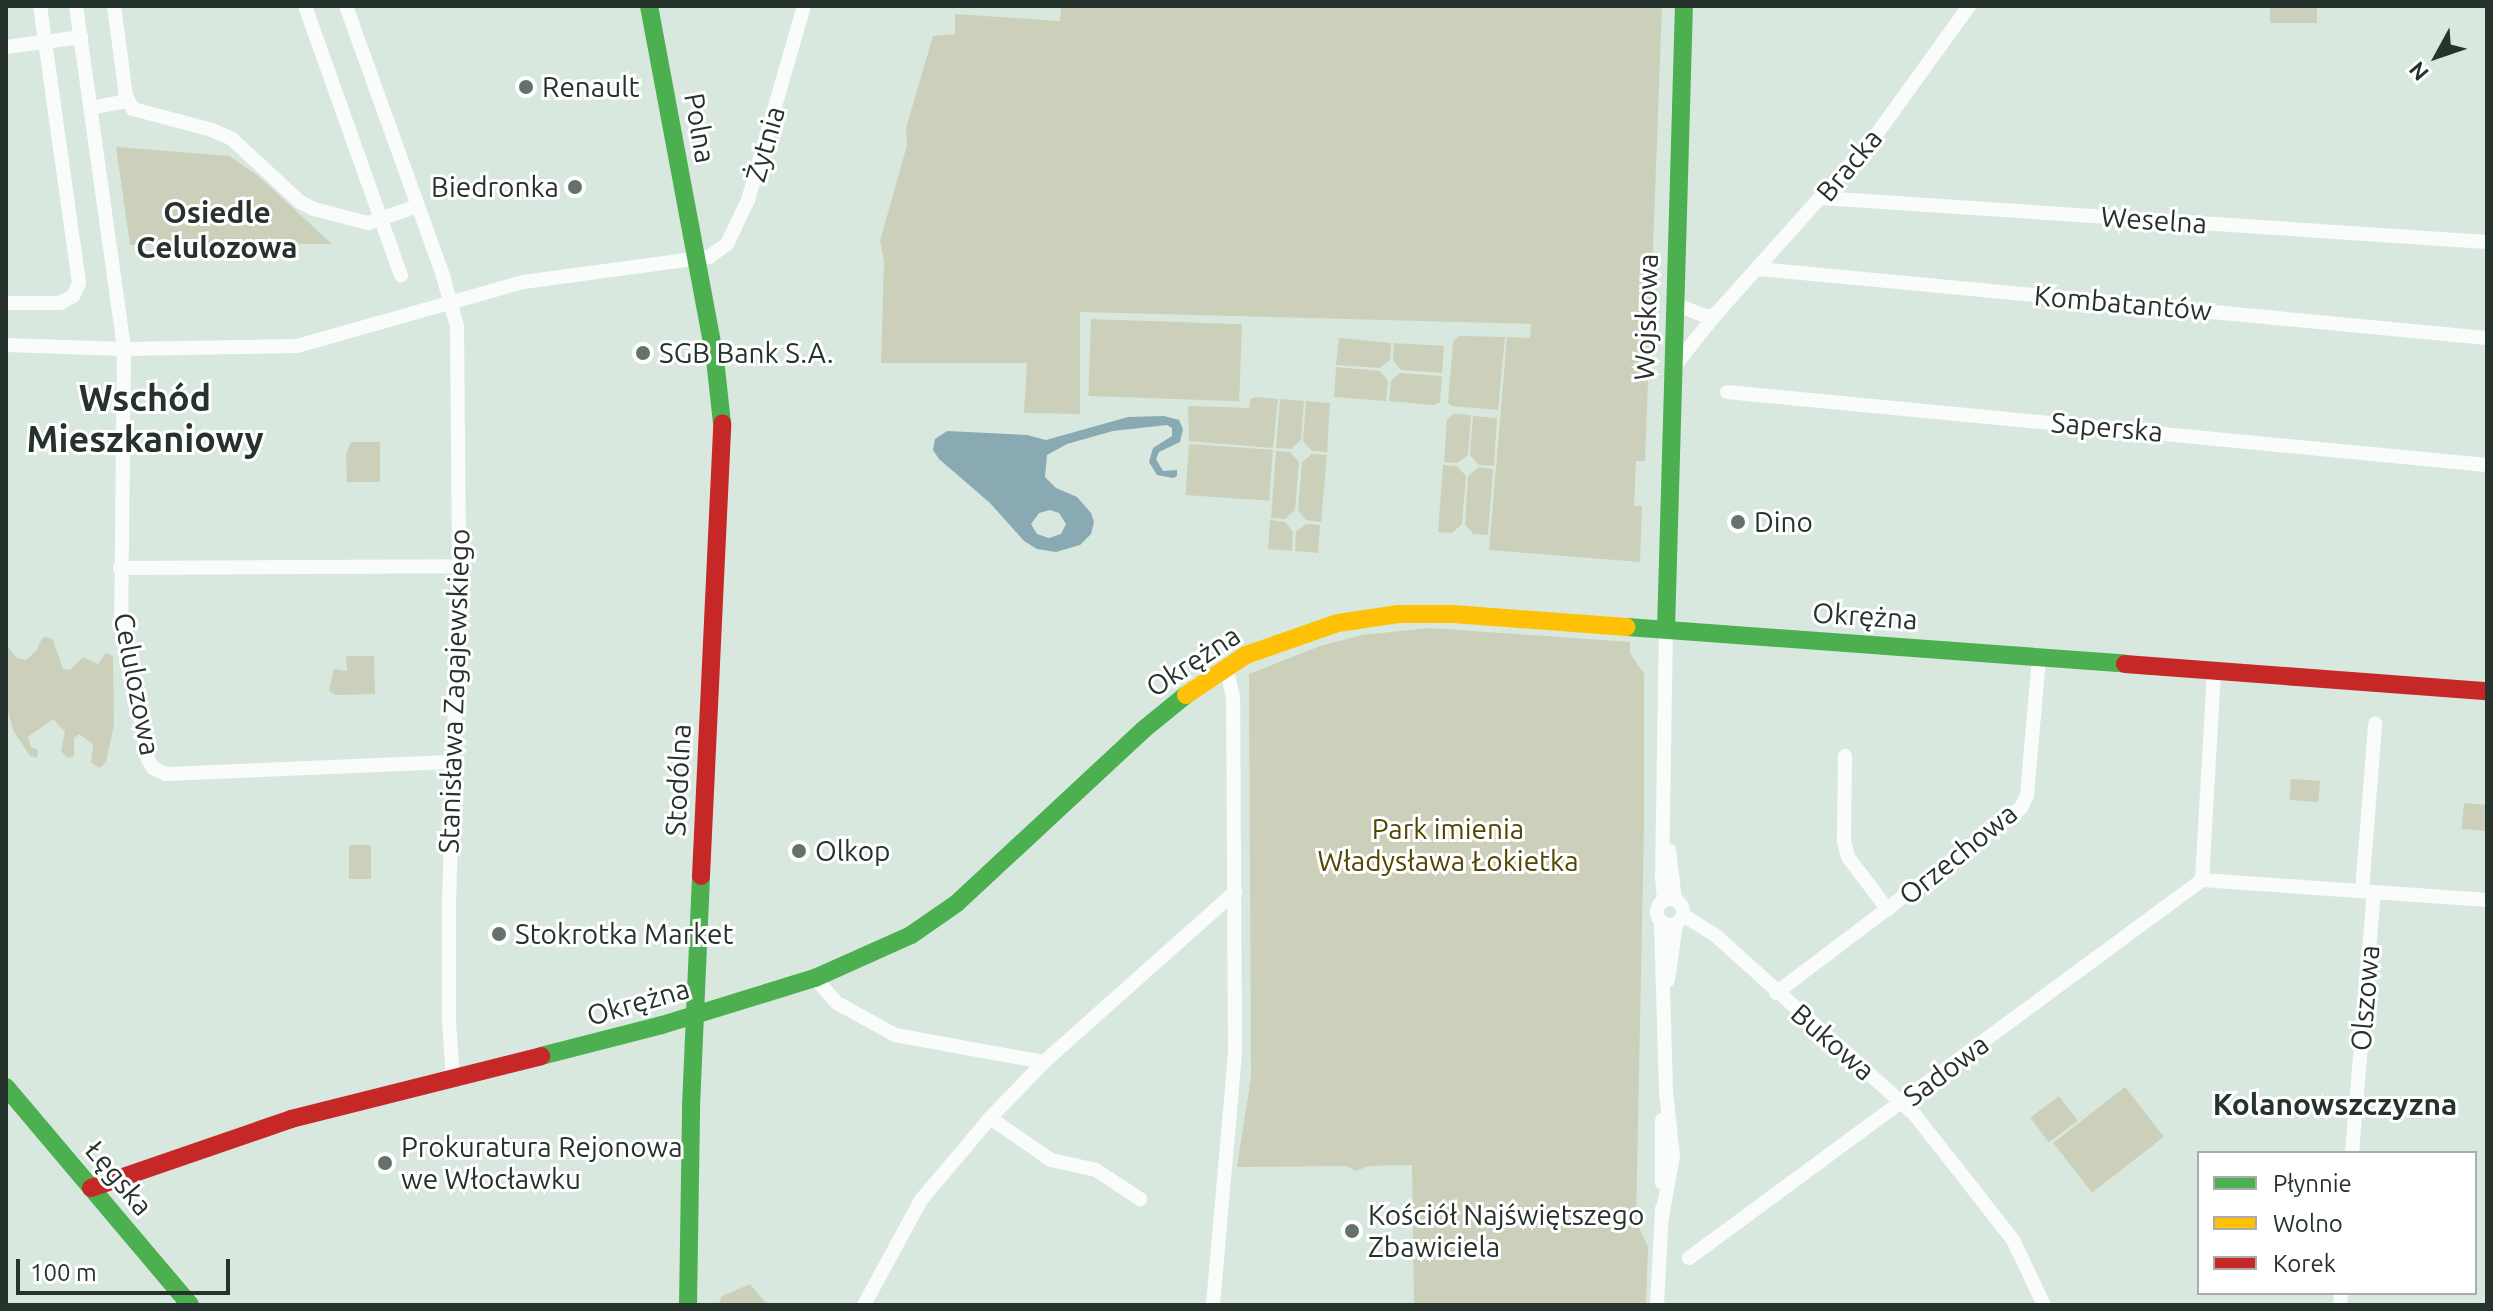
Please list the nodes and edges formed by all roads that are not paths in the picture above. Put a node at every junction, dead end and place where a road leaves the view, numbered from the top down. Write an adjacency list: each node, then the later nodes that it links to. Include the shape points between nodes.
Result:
1 (40, 6): 11 (street)
2 (76, 6): 10 (street, Celulozowa)
3 (114, 6): 13 (street)
4 (305, 6): 17 (street)
5 (346, 6): 16 (street)
6 (649, 6): 19 (street, Polna)
7 (804, 6): 19 (street, Żytnia, via 748,200 727,244)
8 (1684, 6): 24 (street, Wojskowa)
9 (1969, 6): 15 (street, Bracka, via 1876,135)
10 (81, 37): 11 (street); 14 (street, Celulozowa)
11 (45, 41): 12 (street); 22 (street, via 79,283 73,296 60,303)
12 (6, 47)
13 (127, 101): 14 (street); 17 (street, via 138,112 232,139 309,207 364,223)
14 (91, 108): 28 (street, Celulozowa)
15 (1821, 198): 18 (street, Weselna); 20 (street, Bracka)
16 (418, 206): 17 (street); 23 (street)
17 (381, 219): 21 (street)
18 (2487, 242)
19 (696, 260): 23 (street, via 553,276); 53 (street, Stodólna, via 722,421)
20 (1759, 269): 25 (street, Bracka); 26 (street, Kombatantów)
21 (401, 275)
22 (6, 303)
23 (452, 303): 28 (street, via 297,346); 32 (street, Stanisława Zagajewskiego, via 457,337)
24 (1675, 304): 25 (street, via 1707,317); 29 (street, Wojskowa)
25 (1716, 314): 29 (street, Bracka)
26 (2487, 338)
27 (6, 345): 28 (street)
28 (124, 349): 33 (street, Celulozowa)
29 (1672, 369): 34 (street, Wojskowa)
30 (1727, 392): 31 (street, Saperska)
31 (2487, 465)
32 (459, 566): 33 (street); 41 (street, Stanisława Zagajewskiego)
33 (120, 568): 41 (street, Celulozowa, via 125,648 148,759 159,772)
34 (1666, 629): 35 (street, Okrężna); 36 (street, Okrężna, via 1398,614 1301,633); 45 (street, via 1662,878)
35 (2039, 658): 37 (street, Okrężna); 47 (street, Orzechowa, via 2027,795 2021,808)
36 (1226, 666): 44 (street, via 1233,697); 50 (street, Okrężna, via 1166,710 940,916 896,944)
37 (2214, 671): 38 (street, Okrężna); 42 (street)
38 (2487, 691)
39 (2375, 724): 43 (street, Olszowa)
40 (1845, 756): 47 (street, via 1848,857)
41 (451, 762): 55 (street, Stanisława Zagajewskiego)
42 (2202, 880): 43 (street); 57 (street, Sadowa)
43 (2368, 891): 46 (street); 59 (street, Olszowa)
44 (1235, 892): 54 (street); 66 (street, via 1235,1053)
45 (1670, 900): 48 (street, via 1682,907); 49 (street, via 1657,910)
46 (2487, 900)
47 (1888, 910): 52 (street, Orzechowa)
48 (1680, 919): 49 (street, via 1668,926); 51 (street); 52 (street, Bukowa, via 1714,934)
49 (1661, 922): 51 (street)
50 (815, 978): 53 (street, Okrężna); 54 (street, via 837,1003 895,1035)
51 (1665, 992): 67 (street)
52 (1776, 993): 57 (street, Bukowa)
53 (696, 1015): 55 (street, Okrężna); 64 (street, Stodólna)
54 (1044, 1062): 58 (street)
55 (453, 1080): 60 (street, Okrężna, via 291,1119)
56 (6, 1087): 60 (street, Łęgska)
57 (1902, 1102): 62 (street, Sadowa); 68 (street, Bukowa, via 2013,1240)
58 (990, 1118): 61 (street, via 1051,1160 1096,1170); 65 (street, via 921,1200)
59 (2352, 1151)
60 (91, 1188): 63 (street, Łęgska)
61 (1140, 1199)
62 (1689, 1258)
63 (190, 1305)
64 (688, 1305)
65 (864, 1305)
66 (1213, 1305)
67 (1657, 1305)
68 (2044, 1305)

